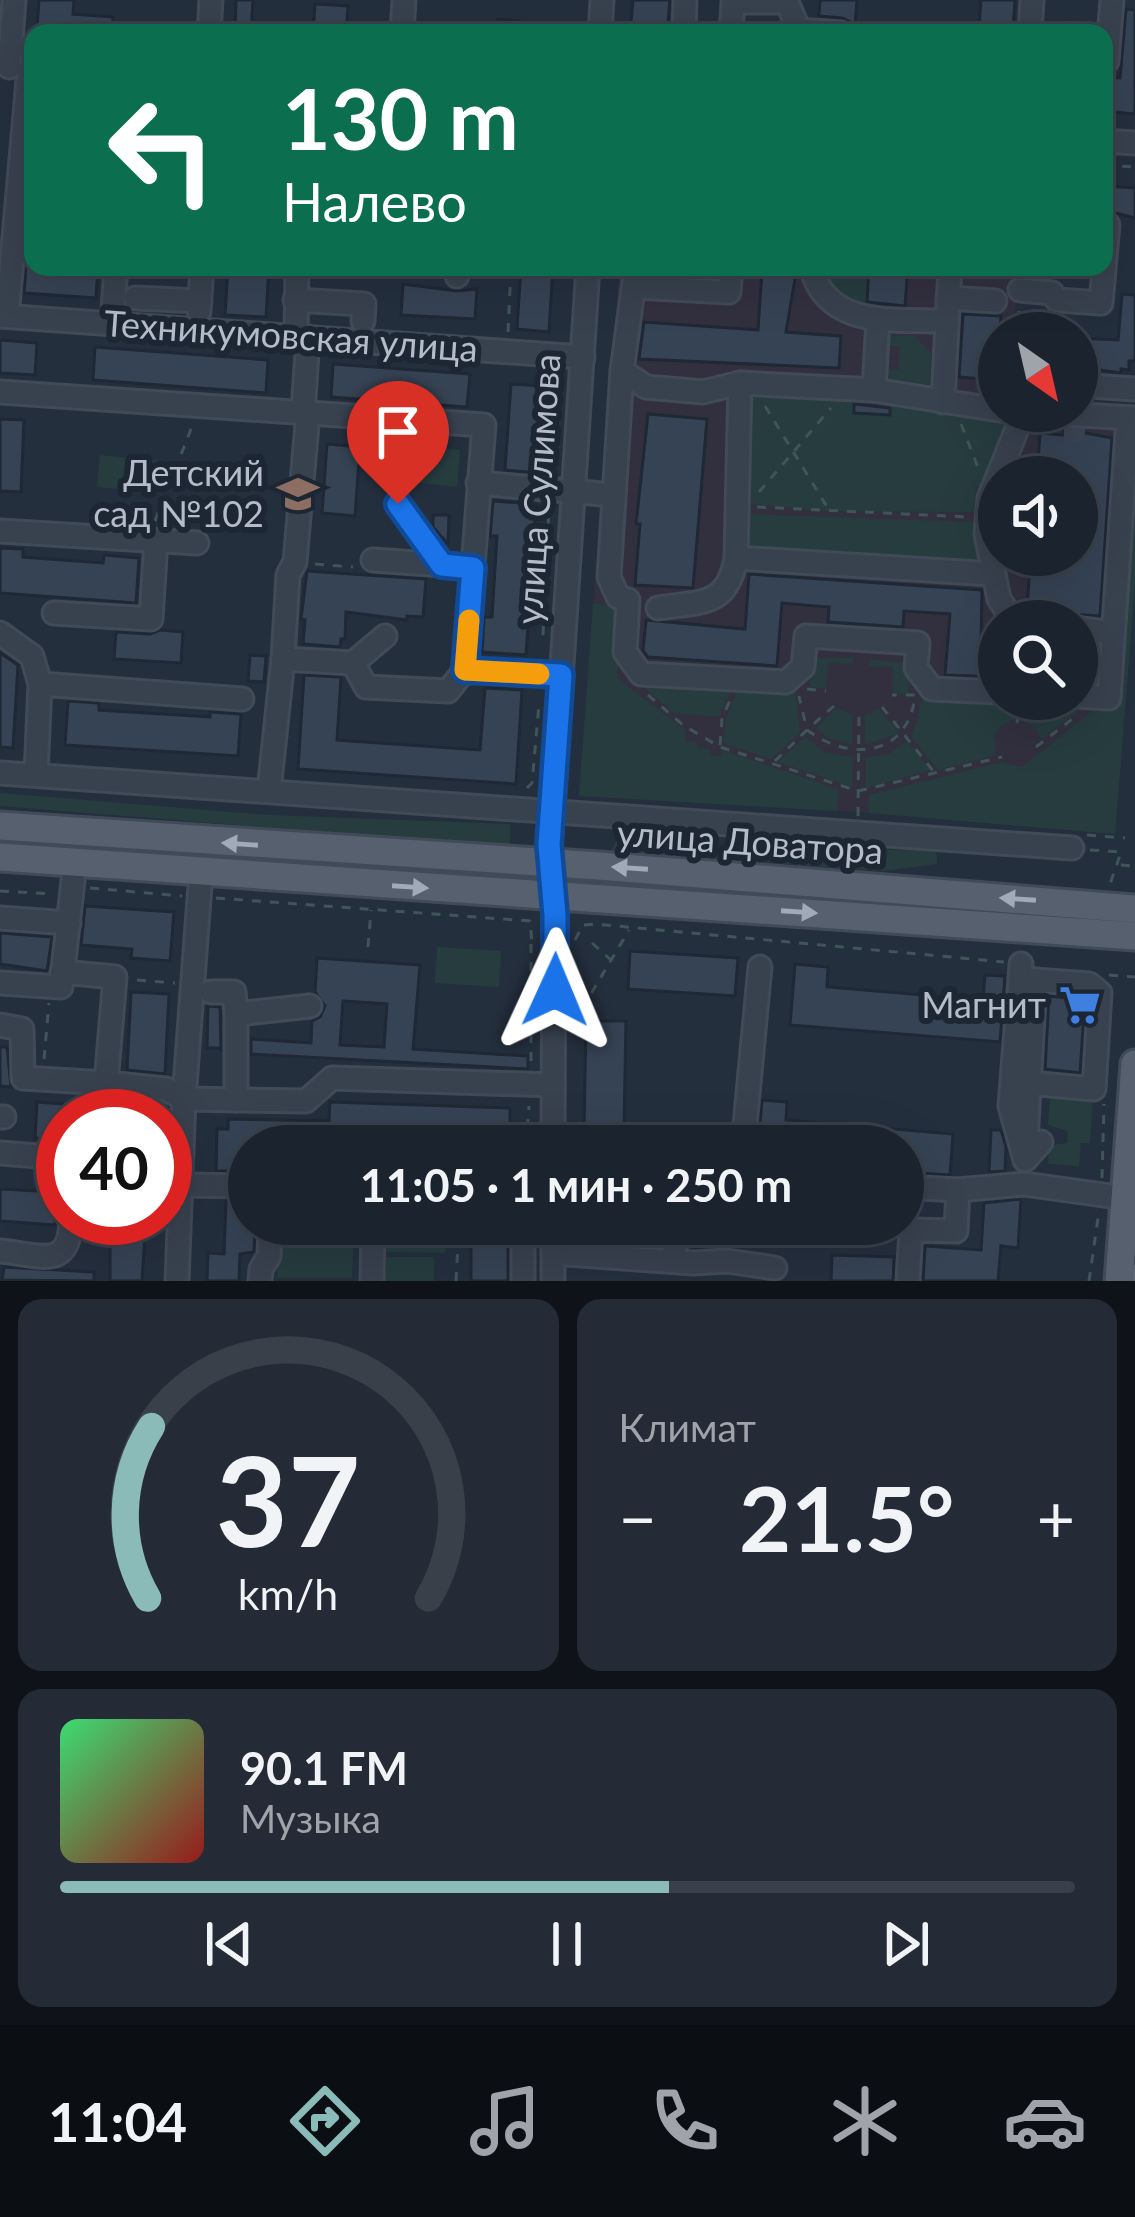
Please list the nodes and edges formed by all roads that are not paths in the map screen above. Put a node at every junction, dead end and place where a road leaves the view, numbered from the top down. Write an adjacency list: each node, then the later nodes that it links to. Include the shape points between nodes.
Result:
1 (14, 0): 4 (street)
2 (732, 24): 3 (street, via 734,2 788,2)
3 (797, 24)
4 (18, 68): 5 (street)
5 (17, 154): 6 (street)
6 (15, 241): 22 (street)
7 (115, 276): 25 (street)
8 (201, 276): 19 (street)
9 (296, 276): 18 (street)
10 (586, 276): 28 (street, улица Сулимова)
11 (730, 276): 15 (street, via 729,292)
12 (816, 276): 23 (street, via 830,303)
13 (950, 276): 21 (street)
14 (1103, 276): 16 (street, via 1101,303)
15 (635, 277): 29 (street)
16 (1020, 290)
17 (135, 298): 19 (street)
18 (295, 300): 24 (street, via 364,304); 27 (street)
19 (200, 301): 26 (street)
20 (995, 301): 21 (street)
21 (948, 310): 23 (street); 35 (street)
22 (4, 316): 25 (street, Техникумовская улица)
23 (878, 319): 33 (street)
24 (363, 321)
25 (112, 323): 26 (street, Техникумовская улица)
26 (198, 329): 27 (street, Техникумовская улица)
27 (302, 337): 28 (street, Техникумовская улица); 37 (street)
28 (572, 356): 42 (street, улица Сулимова)
29 (622, 371): 30 (street, via 646,388 703,392); 43 (street)
30 (746, 384): 33 (street); 48 (street)
31 (1098, 386): 32 (street)
32 (1135, 389)
33 (874, 390): 35 (street)
34 (0, 392): 37 (street)
35 (951, 403): 36 (street)
36 (978, 408)
37 (305, 413): 41 (street, via 484,425); 59 (street)
38 (1098, 419): 39 (street)
39 (1130, 421): 40 (street); 57 (street)
40 (1098, 427)
41 (478, 483): 42 (street); 51 (street)
42 (574, 492): 43 (street); 62 (street, улица Сулимова)
43 (614, 495): 53 (street, via 609,577 618,597)
44 (398, 504): 50 (street)
45 (0, 531): 46 (street)
46 (152, 540): 47 (street); 54 (street, via 151,619)
47 (197, 543)
48 (736, 558): 52 (street); 53 (street, via 732,580 716,598)
49 (373, 560): 50 (street)
50 (442, 565): 51 (street)
51 (473, 568): 61 (street)
52 (978, 573)
53 (644, 605): 64 (street, via 625,652 640,674 786,682 803,667 806,636 918,643 916,668 932,689)
54 (54, 614)
55 (1098, 631): 57 (street)
56 (0, 633): 63 (street, via 32,656)
57 (1113, 633): 66 (street, via 1109,698)
58 (385, 636): 60 (street)
59 (283, 659): 60 (street); 69 (street)
60 (353, 663): 61 (street, via 367,687 448,691)
61 (465, 670): 62 (street)
62 (551, 675): 70 (street, улица Сулимова)
63 (40, 684): 65 (street); 68 (street)
64 (978, 695)
65 (242, 700)
66 (1098, 700)
67 (0, 773): 68 (street)
68 (36, 775): 69 (street)
69 (269, 791): 70 (street)
70 (550, 813): 72 (street); 74 (street, улица Сулимова)
71 (0, 826): 74 (main road, улица Доватора, one-way to 71)
72 (1072, 848)
73 (0, 857): 75 (main road, улица Доватора)
74 (549, 864): 77 (main road, улица Сулимова); 78 (main road, улица Доватора, one-way to 74)
75 (74, 875): 76 (main road, улица Доватора); 80 (street)
76 (201, 885): 77 (main road, улица Доватора, one-way to 77, via 508,906); 86 (street)
77 (554, 896): 81 (main road, улица Доватора, one-way to 81); 93 (street, улица Сулимова)
78 (1135, 909)
79 (0, 918): 80 (street)
80 (69, 923): 84 (street)
81 (1135, 936)
82 (760, 967): 99 (street)
83 (1025, 974): 92 (street); 92 (street, via 1089,984 1100,993 1094,1089); 103 (street, via 1010,1106)
84 (56, 980): 85 (street); 91 (street, via 115,977)
85 (0, 982)
86 (203, 988): 88 (street, via 234,992); 95 (street)
87 (310, 1006): 88 (street)
88 (236, 1014): 97 (street)
89 (0, 1025): 91 (street, via 22,1029 22,1078)
90 (1135, 1064): 109 (main road)
91 (106, 1083): 94 (street)
92 (1029, 1083): 103 (street)
93 (542, 1084): 97 (street, via 332,1078 306,1101); 98 (street, улица Сулимова)
94 (166, 1089)
95 (186, 1089)
96 (192, 1099): 97 (street)
97 (236, 1100)
98 (549, 1125)
99 (745, 1125)
100 (1041, 1142): 103 (street)
101 (0, 1154): 102 (street)
102 (36, 1156)
103 (1025, 1160): 104 (street)
104 (1024, 1184): 108 (street); 109 (street)
105 (192, 1185): 106 (street)
106 (228, 1186)
107 (924, 1188): 108 (street)
108 (958, 1190): 125 (street, via 956,1231 911,1230)
109 (1113, 1196): 126 (main road)
110 (69, 1245): 116 (street, via 53,1256)
111 (178, 1245): 120 (street)
112 (269, 1245): 121 (street)
113 (373, 1245): 122 (street)
114 (523, 1245): 123 (street)
115 (553, 1245): 117 (street)
116 (0, 1251)
117 (553, 1252): 118 (street); 124 (street)
118 (687, 1266): 119 (street)
119 (775, 1268)
120 (176, 1281)
121 (260, 1281)
122 (372, 1281)
123 (523, 1281)
124 (553, 1281)
125 (908, 1281)
126 (1119, 1281)

